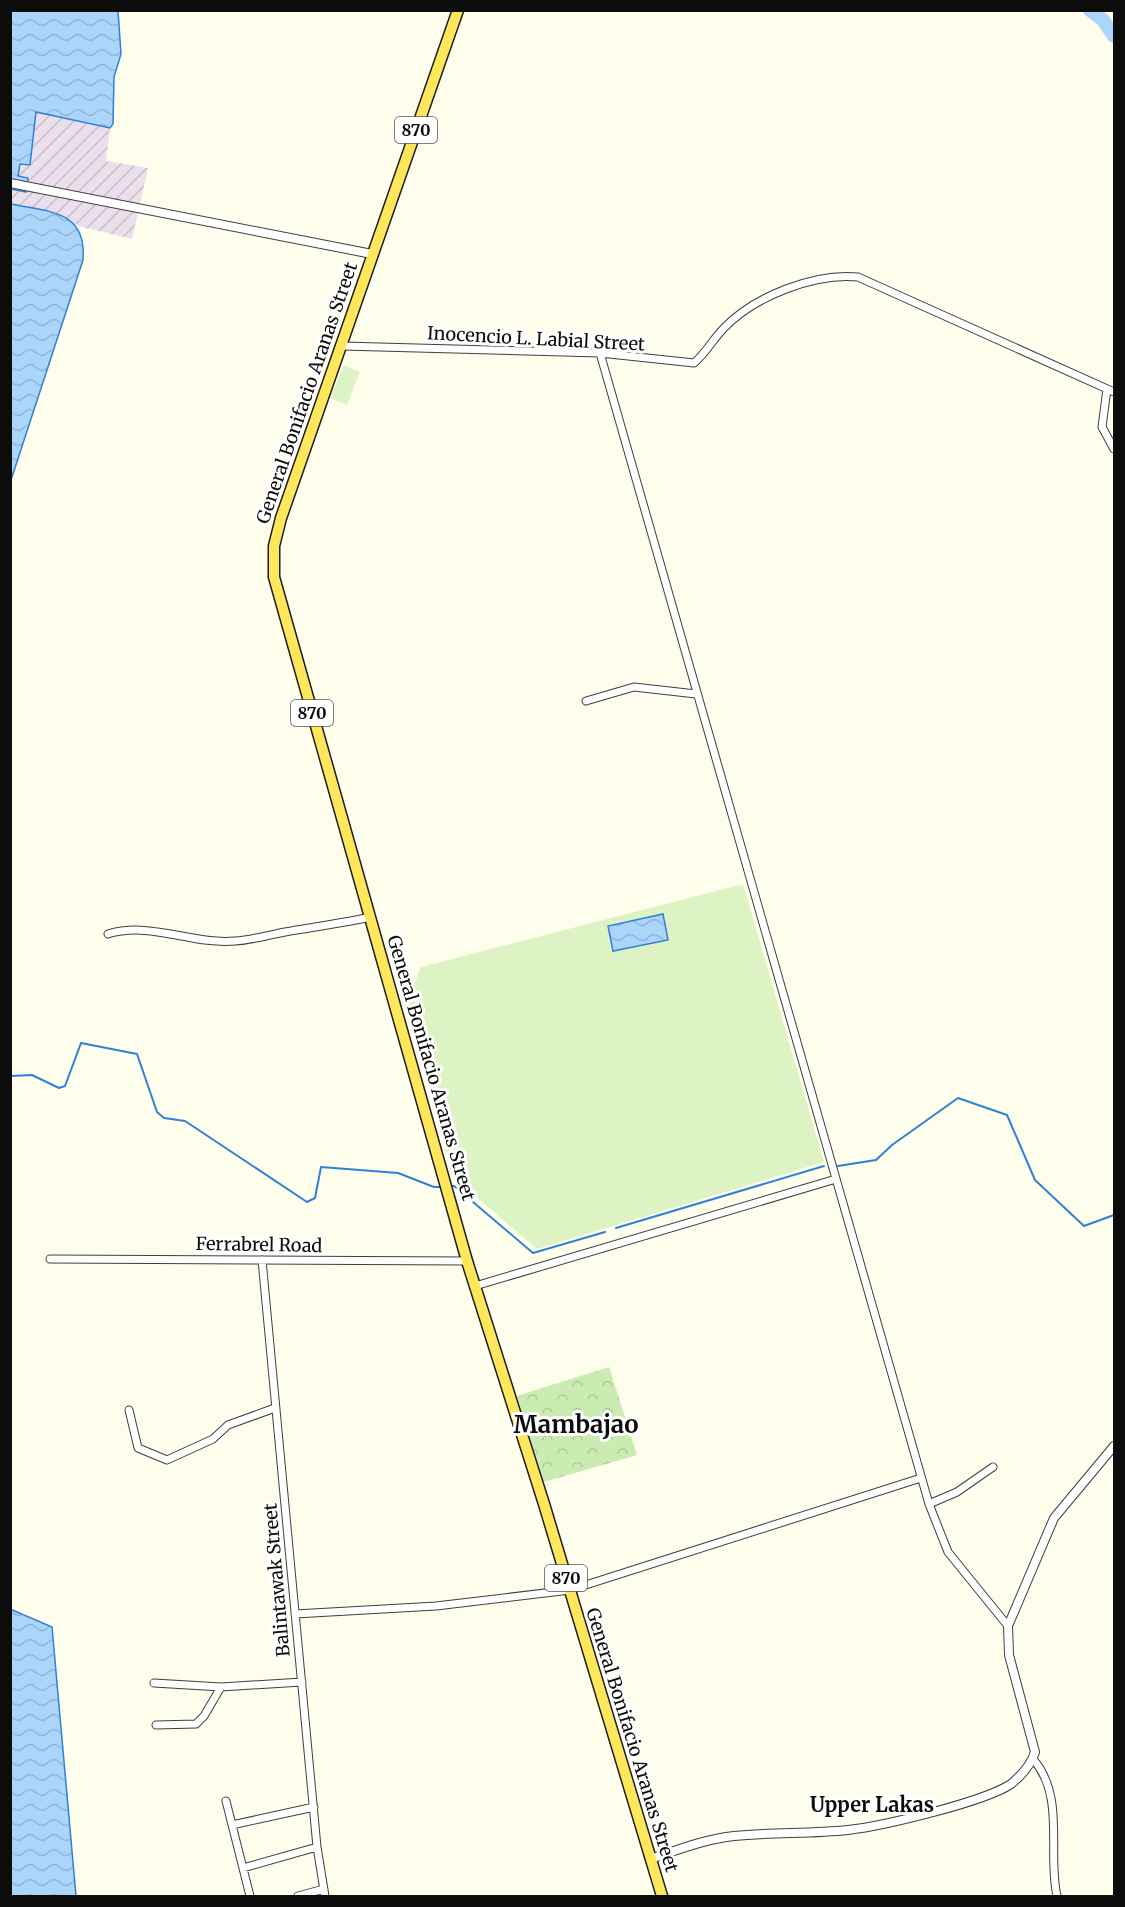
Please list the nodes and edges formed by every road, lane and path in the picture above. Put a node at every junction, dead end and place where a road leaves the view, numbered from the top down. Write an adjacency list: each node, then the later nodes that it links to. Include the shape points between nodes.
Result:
1 (458, 10): 3 (main road, 870)
2 (10, 183): 3 (street)
3 (373, 251): 4 (main road, General Bonifacio Aranas Street / 870)
4 (342, 346): 5 (street, Inocencio L. Labial Street); 10 (main road, General Bonifacio Aranas Street / 870, via 281,518 273,561 277,593)
5 (600, 353): 6 (street, Inocencio L. Labial Street, via 694,363 723,328 753,306 804,282 840,275 858,277); 8 (street)
6 (1111, 390): 7 (street, via 1102,427)
7 (1114, 449)
8 (696, 694): 9 (street, via 634,687); 12 (street)
9 (586, 701)
10 (371, 917): 11 (street, via 235,942 150,931); 15 (main road, General Bonifacio Aranas Street / 870)
11 (108, 934)
12 (836, 1179): 16 (street); 21 (street)
13 (50, 1259): 14 (street, Ferrabrel Road)
14 (262, 1260): 15 (street, Ferrabrel Road); 17 (street, Balintawak Street)
15 (467, 1261): 16 (main road, General Bonifacio Aranas Street / 870)
16 (475, 1286): 23 (main road, General Bonifacio Aranas Street / 870)
17 (275, 1408): 18 (street, via 228,1425 213,1439 167,1460 138,1448); 24 (street, Balintawak Street)
18 (129, 1410)
19 (1114, 1446): 25 (street, via 1054,1518)
20 (993, 1467): 22 (street, via 957,1492)
21 (921, 1478): 22 (street); 23 (street)
22 (929, 1504): 25 (street, via 948,1552)
23 (570, 1590): 24 (street, via 436,1606); 35 (main road, General Bonifacio Aranas Street / 870)
24 (295, 1614): 26 (street, Balintawak Street)
25 (1008, 1626): 30 (street, via 1008,1655 1034,1744)
26 (302, 1682): 28 (street); 32 (street, Balintawak Street)
27 (154, 1683): 28 (street)
28 (221, 1687): 29 (street, via 196,1724)
29 (156, 1725)
30 (1033, 1759): 35 (street, via 1019,1777 998,1791 902,1819 850,1830 735,1836); 41 (street, via 1050,1790)
31 (226, 1801): 33 (street)
32 (314, 1807): 33 (street); 34 (street, Balintawak Street)
33 (232, 1826): 36 (street)
34 (317, 1847): 36 (street); 37 (street, Balintawak Street)
35 (650, 1859): 40 (main road, General Bonifacio Aranas Street / 870)
36 (243, 1868): 38 (street)
37 (325, 1892): 39 (street)
38 (250, 1896)
39 (298, 1896)
40 (662, 1896)
41 (1057, 1896)

